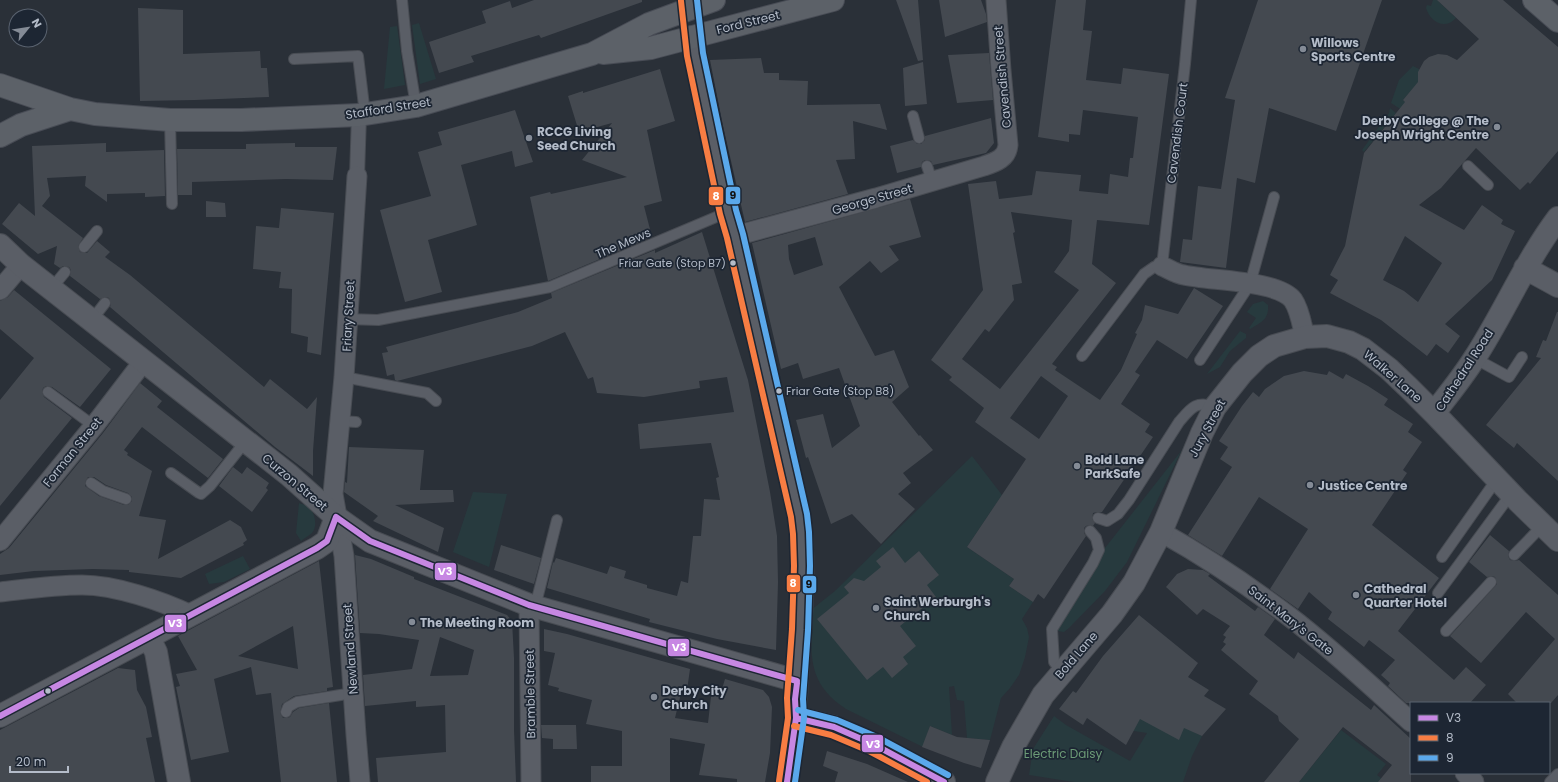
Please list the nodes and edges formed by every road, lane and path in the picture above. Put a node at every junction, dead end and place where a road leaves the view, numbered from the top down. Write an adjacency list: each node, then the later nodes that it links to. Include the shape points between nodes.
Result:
1 (402, 0): 13 (lane)
2 (714, 0): 7 (main road)
3 (833, 0): 9 (main road, Ford Street)
4 (996, 0): 20 (street, Cavendish Street, via 1008,145)
5 (1191, 0): 33 (lane, Cavendish Court)
6 (1534, 0): 8 (main road)
7 (689, 4): 9 (main road); 10 (main road, Stafford Street)
8 (1558, 20)
9 (692, 37): 10 (main road, Ford Street, via 651,48); 26 (street)
10 (592, 54): 13 (main road, Stafford Street)
11 (294, 59): 15 (lane, via 358,56 364,91)
12 (0, 86): 14 (main road, Stafford Street)
13 (416, 106): 15 (main road, Stafford Street)
14 (70, 109): 17 (main road, Stafford Street, via 95,114); 18 (main road, Stafford Street, via 21,125)
15 (362, 115): 17 (main road, Stafford Street); 22 (street, Friary Street)
16 (913, 116): 19 (lane)
17 (170, 120): 25 (lane)
18 (0, 136)
19 (919, 138)
20 (1005, 154): 29 (street, George Street, via 993,163 930,174 876,198)
21 (1468, 166): 23 (lane)
22 (357, 176): 41 (street, Friary Street)
23 (1488, 185)
24 (1274, 197): 36 (lane)
25 (172, 204)
26 (728, 212): 29 (street); 41 (lane, The Mews, via 550,287 378,320)
27 (1558, 218): 34 (street, Cathedral Road)
28 (97, 231): 31 (lane)
29 (735, 236): 79 (street, via 800,522 802,572)
30 (0, 245): 32 (street, Curzon Street)
31 (84, 247)
32 (21, 265): 38 (street, Curzon Street); 39 (street)
33 (1162, 266): 36 (street, via 1183,275); 45 (lane, via 1154,267 1144,274)
34 (1525, 268): 37 (street); 47 (street, Cathedral Road)
35 (65, 272): 38 (lane)
36 (1250, 284): 43 (street, via 1262,285 1281,292 1292,300); 48 (lane)
37 (1558, 286)
38 (51, 289): 42 (street, Curzon Street)
39 (0, 290)
40 (106, 303): 42 (lane)
41 (347, 319): 50 (street, Friary Street)
42 (91, 321): 49 (street, Curzon Street)
43 (1305, 337): 44 (street, Jury Street, via 1328,336); 53 (street, Jury Street, via 1289,340 1267,350 1242,373)
44 (1349, 342): 54 (street, Walker Lane, via 1363,349 1389,369)
45 (1082, 356)
46 (1522, 357): 47 (lane, via 1509,377)
47 (1474, 358): 54 (street, Cathedral Road)
48 (1200, 360)
49 (143, 362): 55 (street, Forman Street); 56 (street, Curzon Street)
50 (344, 377): 52 (lane, via 427,393); 61 (street, Friary Street, via 348,422 333,494)
51 (48, 392): 55 (lane)
52 (436, 401)
53 (1215, 407): 62 (lane, via 1205,403 1196,405 1187,413 1122,510 1107,521); 66 (street, Jury Street, via 1198,440)
54 (1434, 413): 59 (street, Cathedral Road)
55 (94, 426): 68 (street, Forman Street, via 66,466)
56 (245, 442): 57 (lane, via 201,494); 61 (street, Curzon Street, via 289,475)
57 (171, 473)
58 (91, 483): 60 (lane)
59 (1504, 486): 64 (street, Cathedral Road); 70 (lane); 73 (lane)
60 (126, 500)
61 (336, 517): 74 (street, Curzon Street, via 370,541); 75 (street, via 327,541 317,548); 80 (street, Newland Street, via 344,556)
62 (1098, 518)
63 (557, 520): 74 (lane)
64 (1543, 525): 67 (street, Cathedral Road); 69 (lane)
65 (1090, 530): 78 (lane, via 1096,538 1099,550 1052,630 1054,662)
66 (1161, 532): 78 (street, Bold Lane, via 1134,583 1112,614); 84 (street, Saint Mary's Gate, via 1213,563 1291,617)
67 (1558, 540)
68 (0, 541)
69 (1514, 555)
70 (1442, 557)
71 (1491, 582): 76 (lane)
72 (0, 592): 75 (street, via 84,585 108,588 176,608)
73 (1438, 593)
74 (532, 606): 79 (street, Curzon Street); 89 (street, Bramble Street)
75 (191, 615): 77 (street)
76 (1446, 631)
77 (149, 638): 82 (street); 87 (street, via 156,652)
78 (1062, 672): 92 (street, Bold Lane, via 1032,713)
79 (797, 681): 83 (street)
80 (353, 693): 81 (lane, via 297,702 288,707); 88 (street, Newland Street)
81 (286, 712)
82 (0, 716)
83 (796, 718): 90 (street); 91 (street, via 834,726 874,744)
84 (1410, 721)
85 (1466, 774): 93 (street)
86 (1558, 774): 94 (lane)
87 (179, 782)
88 (360, 782)
89 (531, 782)
90 (787, 782)
91 (944, 782)
92 (997, 782)
93 (1474, 782)
94 (1550, 782)

